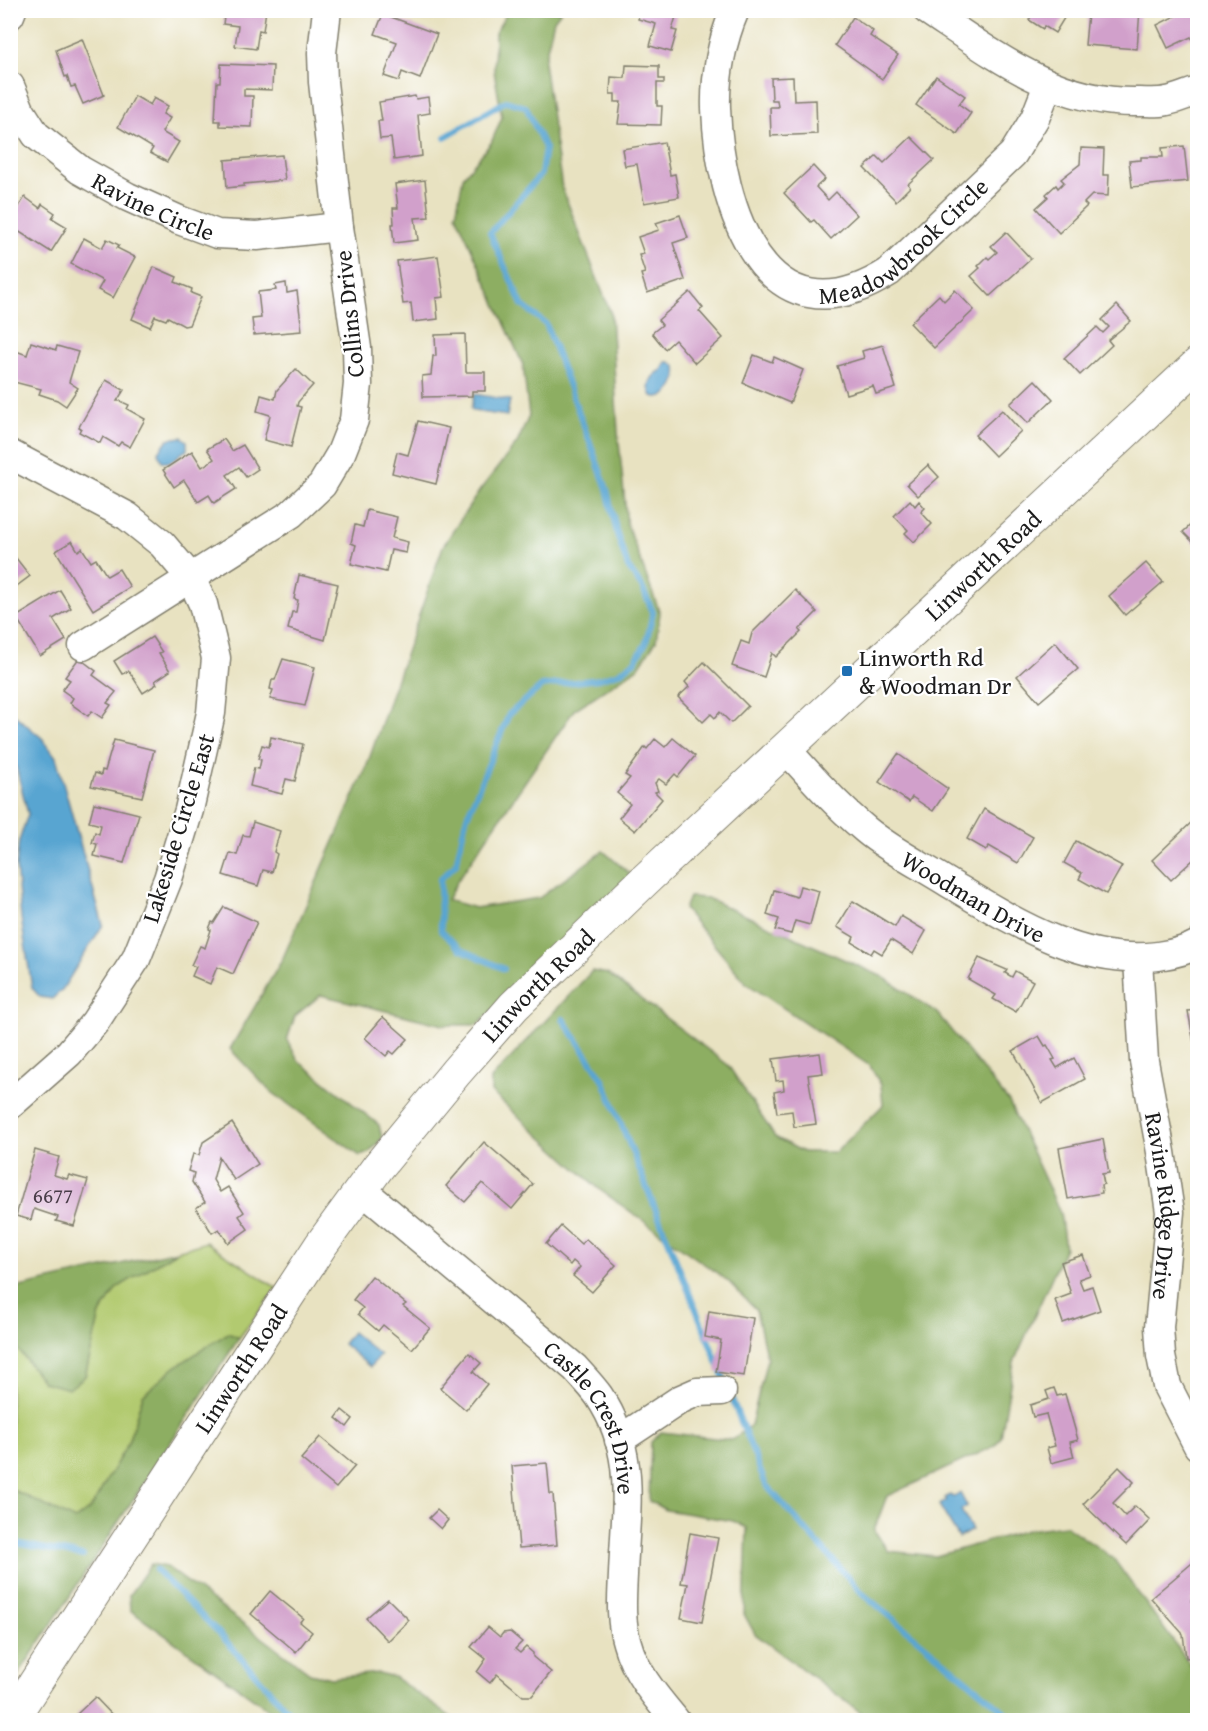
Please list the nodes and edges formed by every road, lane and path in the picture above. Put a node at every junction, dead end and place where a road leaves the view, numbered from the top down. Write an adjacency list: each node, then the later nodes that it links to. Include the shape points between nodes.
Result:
1 (12, 10): 5 (street)
2 (327, 10): 9 (street, Collins Drive, via 323,82)
3 (735, 10): 6 (street, Meadowbrook Circle, via 719,67 716,106 725,184 747,244 763,264 783,282 818,295 850,291 889,272 1013,154 1035,118)
4 (927, 10): 6 (street)
5 (10, 15)
6 (1048, 85): 8 (street, via 1089,98 1120,102 1167,101)
7 (10, 86): 9 (street, Ravine Circle, via 36,135 80,170 178,220 216,234 257,236)
8 (1197, 91)
9 (339, 227): 12 (street, Collins Drive, via 357,348 358,384 354,420 341,453 322,485 291,514)
10 (1197, 364): 14 (main road, Linworth Road)
11 (10, 454): 12 (street, Lakeside Circle East, via 128,516 162,544)
12 (190, 578): 13 (street, Collins Drive); 17 (street, Lakeside Circle East, via 203,604 216,658 211,713 189,810 168,879 136,959 95,1022 69,1053)
13 (83, 646)
14 (785, 748): 16 (street, Woodman Drive, via 868,832 939,877 1066,945 1098,955); 18 (main road, Linworth Road, via 514,1006 456,1071)
15 (1197, 944): 16 (street, Woodman Drive, via 1190,949)
16 (1137, 959): 21 (street, Ravine Ridge Drive, via 1144,1061 1170,1212 1161,1356 1167,1386)
17 (10, 1105)
18 (362, 1190): 20 (street, Castle Crest Drive, via 575,1368 599,1396); 22 (main road, Linworth Road, via 321,1245)
19 (722, 1391): 20 (street, via 697,1392)
20 (619, 1440): 23 (street, Castle Crest Drive, via 626,1468 628,1504 622,1612 627,1644 642,1678)
21 (1197, 1446)
22 (11, 1720)
23 (675, 1720)

